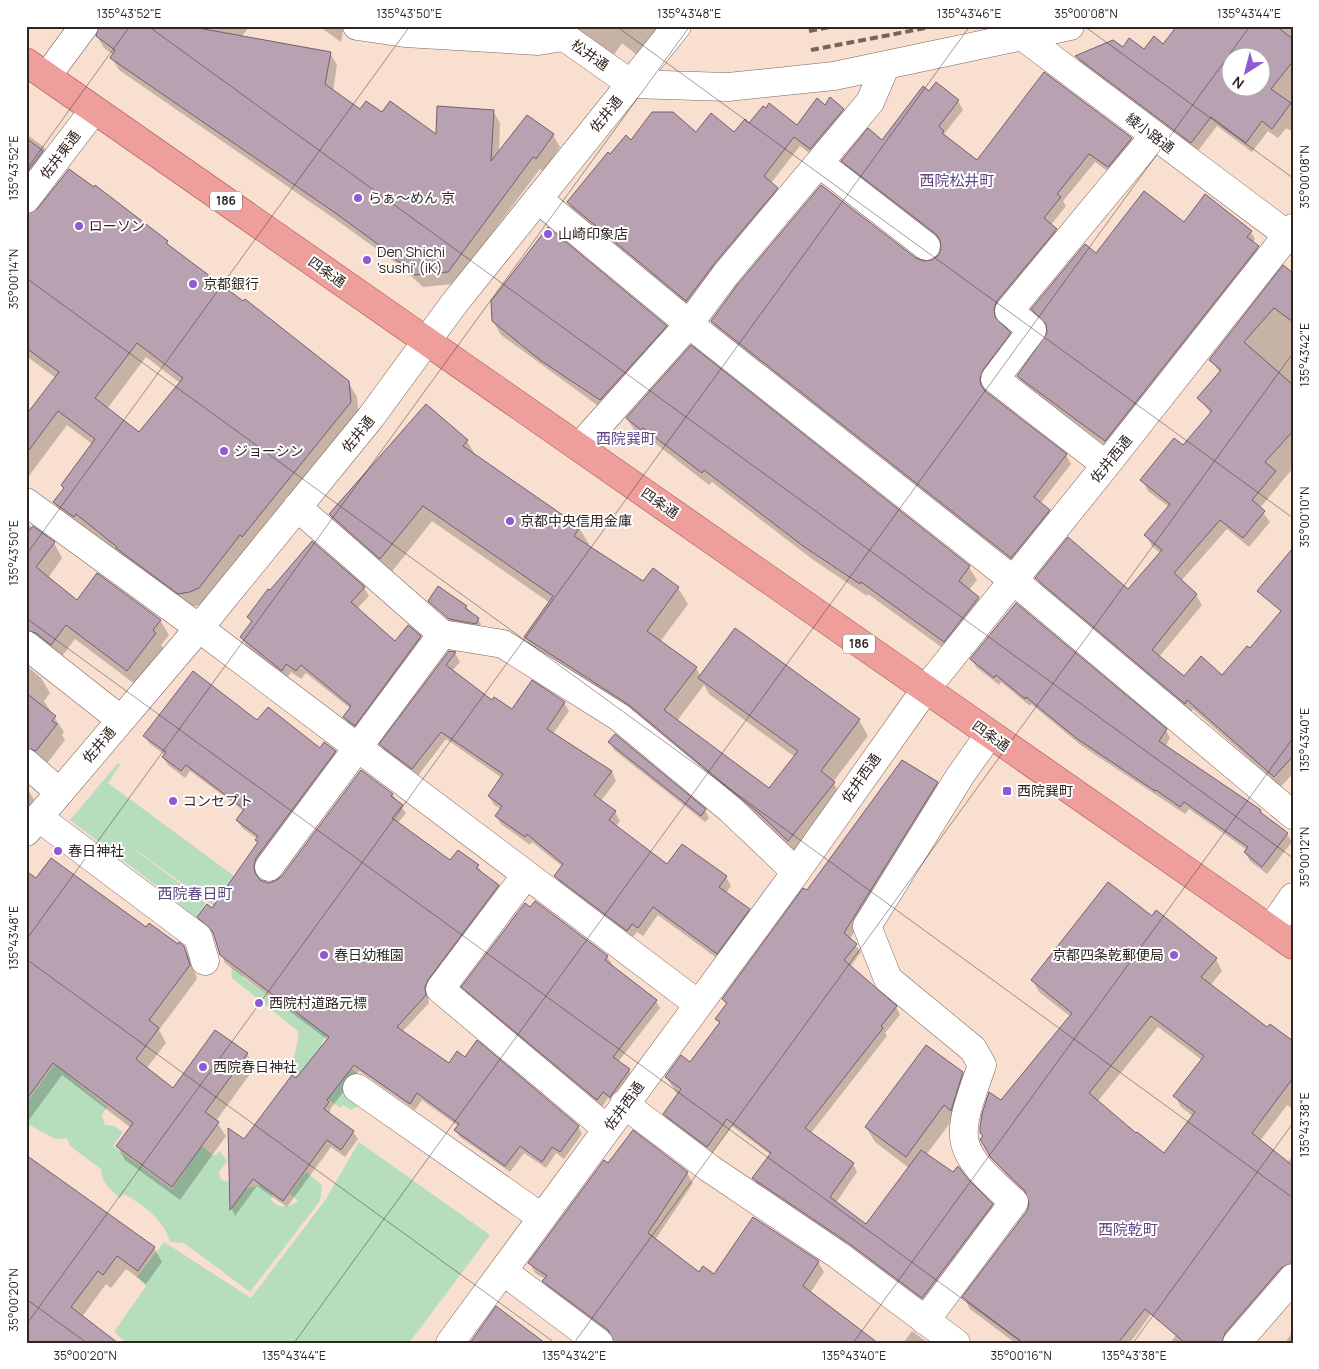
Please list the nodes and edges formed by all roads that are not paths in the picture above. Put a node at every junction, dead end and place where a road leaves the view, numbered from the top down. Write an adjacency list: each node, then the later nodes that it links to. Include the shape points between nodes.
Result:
1 (84, 26): 8 (street)
2 (357, 26): 5 (street, via 405,34 538,41)
3 (677, 26): 9 (street, 佐井通)
4 (1070, 26): 6 (street)
5 (557, 32): 9 (street, 松井通)
6 (1017, 32): 7 (street); 11 (street, 綾小路通)
7 (886, 65): 9 (street, via 834,76 728,87); 12 (street, via 870,102)
8 (36, 69): 10 (main road, 四条通 / 186)
9 (630, 84): 13 (street, 佐井通)
10 (94, 110): 14 (street, 佐井東通); 18 (main road, 四条通 / 186)
11 (1154, 136): 15 (street, 綾小路通); 20 (street, via 1009,311 1032,330 995,380)
12 (819, 163): 16 (street); 17 (street, via 726,274)
13 (538, 199): 17 (street); 18 (street, 佐井通)
14 (26, 200)
15 (1291, 234): 20 (street, 佐井西通)
16 (926, 246)
17 (689, 324): 19 (street); 23 (street)
18 (426, 341): 19 (main road, 四条通 / 186); 22 (street, 佐井通, via 371,418)
19 (580, 446): 27 (main road, 四条通 / 186)
20 (1106, 465): 23 (street, 佐井西通)
21 (26, 502): 24 (street)
22 (298, 507): 24 (street, 佐井通); 25 (street)
23 (1013, 580): 27 (street, 佐井西通); 33 (street)
24 (199, 628): 28 (street, 佐井通); 30 (street)
25 (442, 634): 30 (street); 36 (street, via 503,644 619,717 731,810)
26 (26, 645): 28 (street)
27 (925, 690): 29 (main road, 四条通 / 186); 36 (street, 佐井西通)
28 (121, 720): 32 (street, 佐井通)
29 (989, 735): 39 (main road, 四条通 / 186); 49 (street, via 867,926 888,979 973,1049 982,1065 962,1131 968,1155 984,1176 1014,1202)
30 (358, 748): 35 (street); 37 (street)
31 (26, 762): 32 (street)
32 (59, 792): 34 (street, 佐井通)
33 (1293, 815)
34 (32, 825): 41 (street, via 198,937)
35 (269, 867)
36 (796, 872): 42 (street, 佐井西通)
37 (526, 875): 42 (street); 45 (street, via 440,989)
38 (1293, 898): 39 (street)
39 (1270, 930): 40 (main road, 四条通 / 186)
40 (1293, 945)
41 (205, 960)
42 (698, 1004): 44 (street, 佐井西通)
43 (357, 1088): 46 (street)
44 (624, 1104): 45 (street, 佐井西通); 49 (street)
45 (607, 1129): 46 (street, 佐井西通)
46 (541, 1217): 47 (street, 佐井西通)
47 (503, 1270): 50 (street, 佐井西通); 51 (street)
48 (1293, 1278): 53 (street)
49 (926, 1321): 52 (street)
50 (450, 1343)
51 (599, 1343)
52 (956, 1343)
53 (1237, 1343)

